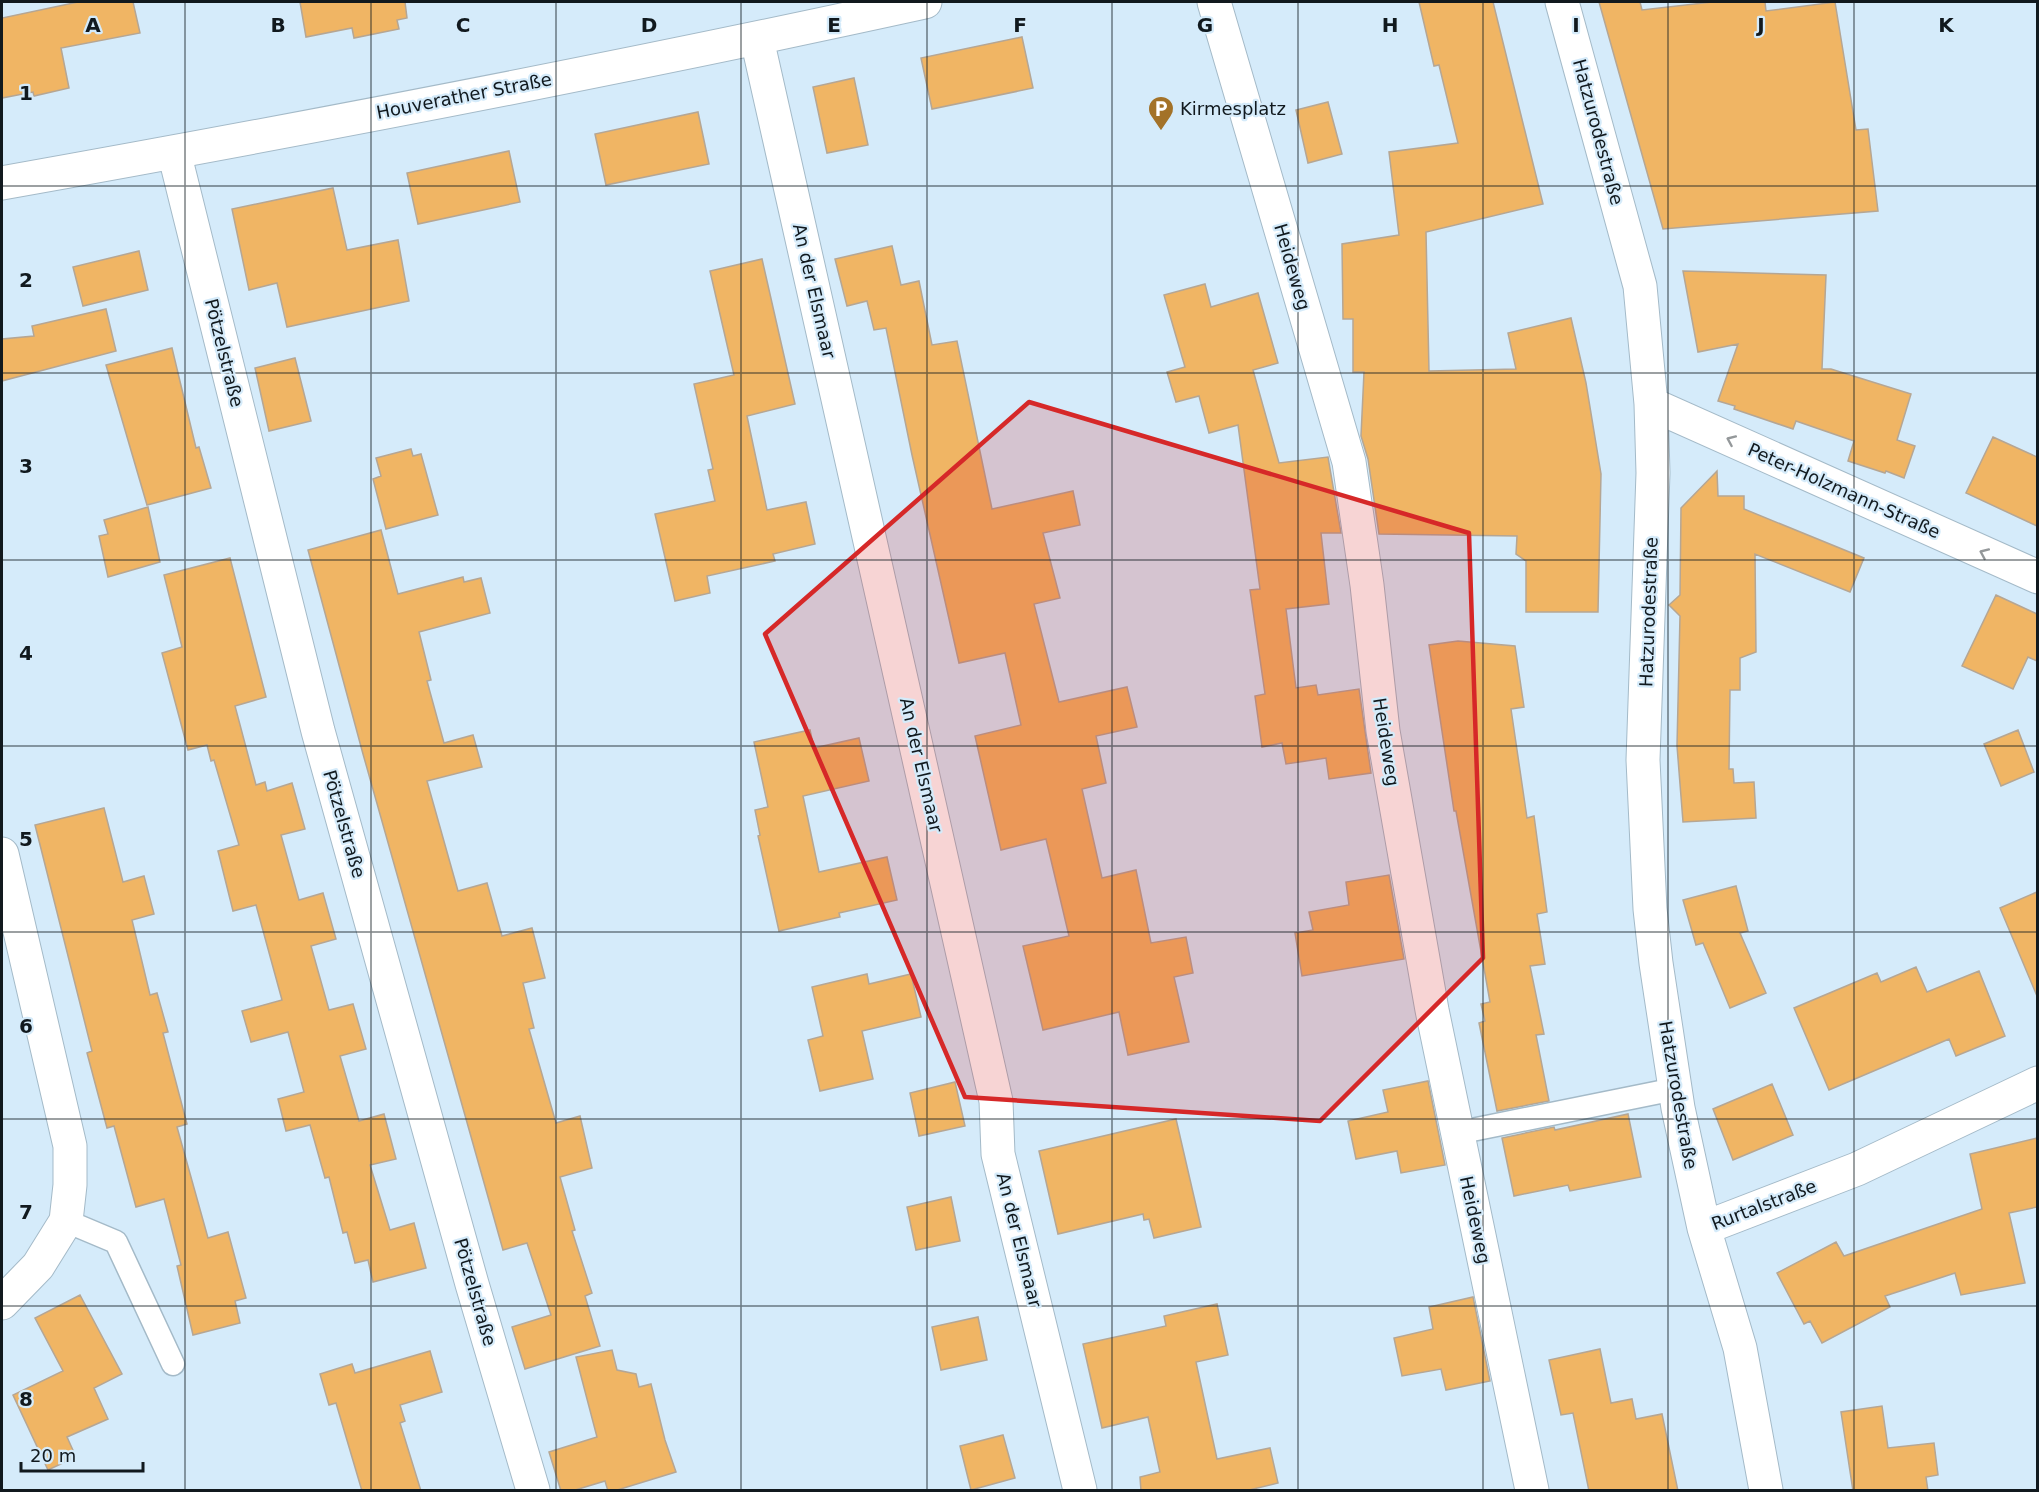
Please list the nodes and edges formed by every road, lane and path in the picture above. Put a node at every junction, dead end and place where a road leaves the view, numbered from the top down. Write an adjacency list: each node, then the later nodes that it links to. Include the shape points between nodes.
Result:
1 (925, 2): 4 (street, Houverather Straße)
2 (1214, 2): 13 (street, Heideweg, via 1349,462 1383,730)
3 (1562, 2): 8 (street, Hatzurodestraße, via 1640,286)
4 (820, 13): 5 (street, Houverather Straße)
5 (757, 39): 6 (street, Houverather Straße); 19 (street, An der Elsmaar, via 996,1101 998,1154)
6 (174, 152): 7 (street, Houverather Straße); 18 (street, Pötzelstraße, via 318,731)
7 (2, 183)
8 (1651, 404): 9 (street, Peter-Holzmann-Straße, one-way to 8); 12 (street, Hatzurodestraße, via 1653,495 1643,760 1650,909)
9 (2037, 577)
10 (2, 854): 14 (street, via 70,1146)
11 (2037, 1083): 15 (street, Rurtalstraße, via 1857,1169)
12 (1675, 1089): 13 (lane); 15 (street, Hatzurodestraße)
13 (1457, 1133): 20 (street, Heideweg)
14 (66, 1221): 16 (street, via 38,1266); 17 (lane, via 116,1242)
15 (1704, 1228): 21 (street, Rurtalstraße, via 1740,1348)
16 (2, 1303)
17 (173, 1364)
18 (533, 1491)
19 (1080, 1491)
20 (1532, 1491)
21 (1766, 1491)

